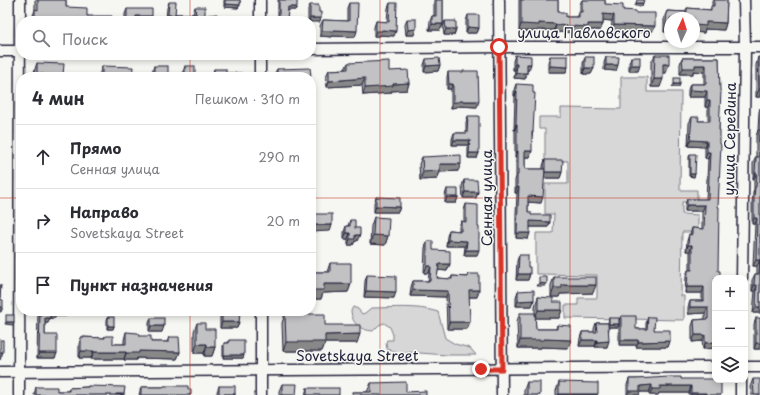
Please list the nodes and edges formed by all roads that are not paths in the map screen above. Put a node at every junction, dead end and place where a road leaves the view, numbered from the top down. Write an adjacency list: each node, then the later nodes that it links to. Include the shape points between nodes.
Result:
1 (20, 0): 5 (street)
2 (260, 0): 6 (street)
3 (499, 0): 7 (street, Сенная улица)
4 (744, 0): 8 (street, улица Середина)
5 (20, 16)
6 (260, 16)
7 (499, 47): 8 (street, улица Павловского); 10 (street, улица Павловского); 23 (street, Сенная улица)
8 (745, 47): 9 (street, улица Павловского); 17 (street, улица Середина)
9 (760, 47)
10 (316, 49)
11 (0, 51): 12 (street)
12 (16, 51)
13 (21, 60): 15 (street)
14 (260, 60): 16 (street)
15 (21, 72)
16 (260, 72)
17 (742, 275)
18 (19, 316): 26 (street)
19 (261, 316): 24 (street)
20 (712, 367): 23 (street, Sovetskaya Street)
21 (748, 367): 22 (street)
22 (760, 367)
23 (502, 369): 24 (street, Sovetskaya Street); 30 (street, Сенная улица)
24 (261, 370): 26 (street, Sovetskaya Street); 29 (street)
25 (0, 372): 26 (street, Sovetskaya Street)
26 (19, 372): 28 (street)
27 (740, 383): 31 (street)
28 (19, 395)
29 (261, 395)
30 (502, 395)
31 (741, 395)

